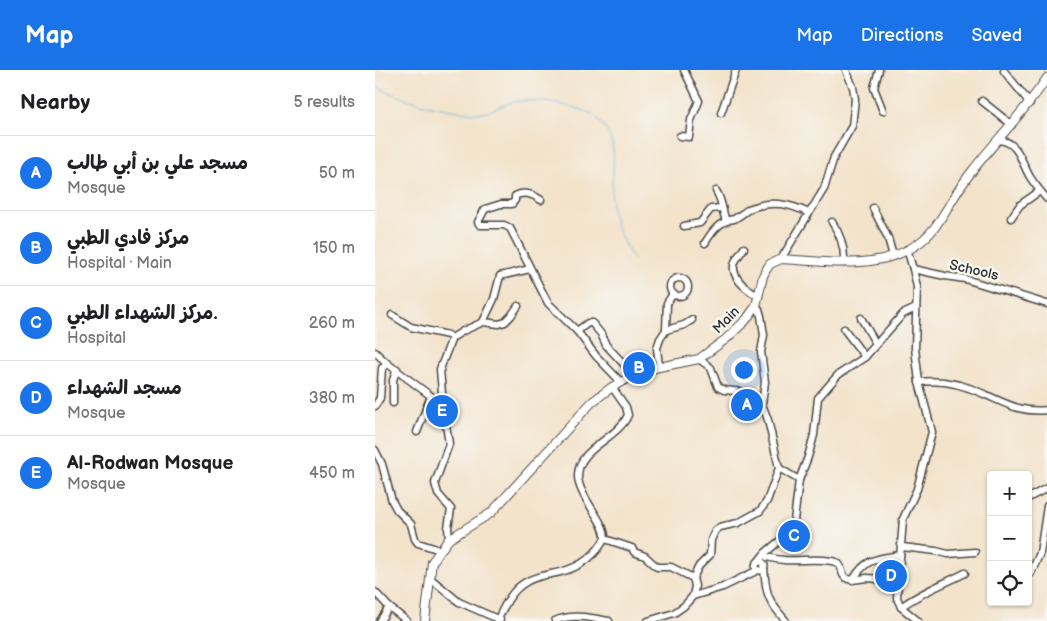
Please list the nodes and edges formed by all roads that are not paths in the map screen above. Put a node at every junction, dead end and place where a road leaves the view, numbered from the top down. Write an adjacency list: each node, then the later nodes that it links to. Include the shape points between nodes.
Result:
1 (684, 70): 12 (street, via 699,101 691,120 689,137)
2 (736, 70): 10 (street)
3 (846, 70): 20 (street, via 855,99 853,121 834,157 824,189)
4 (879, 70): 9 (street, via 874,88)
5 (1004, 71): 8 (street)
6 (1047, 78): 8 (main road)
7 (982, 101): 11 (street)
8 (1030, 103): 11 (main road)
9 (883, 111)
10 (721, 113)
11 (1012, 125): 13 (main road)
12 (680, 136)
13 (999, 140): 15 (street, via 1007,141 1015,149); 27 (main road, via 972,171 934,228)
14 (716, 191): 18 (street)
15 (1040, 191): 16 (street); 21 (street, via 1020,205)
16 (1047, 199)
17 (541, 200): 32 (street, via 519,193 512,204 485,209 479,222 480,225 510,228)
18 (721, 208): 22 (street); 24 (street, via 711,209 700,223)
19 (873, 208): 28 (street)
20 (809, 213): 22 (street, via 775,203 751,208); 29 (street)
21 (1011, 218)
22 (726, 221): 25 (street)
23 (832, 222): 30 (street, via 838,231)
24 (683, 226)
25 (705, 243)
26 (744, 248): 34 (street, via 734,270 745,289)
27 (907, 250): 28 (main road); 31 (street)
28 (893, 256): 30 (main road, via 864,263)
29 (781, 259): 30 (main road); 34 (main road, Main, via 766,270)
30 (845, 263)
31 (913, 268): 35 (street, Schools, via 965,279); 38 (street, via 917,287)
32 (530, 269): 42 (street, via 500,276); 45 (street, via 548,303)
33 (673, 294): 44 (street, via 667,303)
34 (757, 296): 37 (main road, Main)
35 (1047, 304)
36 (518, 306): 42 (street, via 505,322)
37 (756, 306): 50 (main road, Main, via 726,339); 59 (street, via 763,329 761,352 765,382)
38 (916, 308): 47 (street, via 903,314); 56 (street, via 915,348)
39 (392, 315): 46 (street, via 411,328)
40 (861, 318): 47 (street)
41 (692, 320): 44 (street)
42 (483, 322): 46 (street)
43 (844, 329): 49 (street)
44 (666, 330): 52 (street, via 657,348)
45 (577, 332): 54 (street, via 593,323 606,344); 55 (street)
46 (452, 338): 61 (street, via 440,369)
47 (876, 344): 49 (street)
48 (375, 352): 51 (street)
49 (865, 357): 67 (street, via 838,375 818,398 814,435)
50 (699, 359): 52 (main road, Main); 59 (street, via 711,368 718,387)
51 (388, 364): 53 (street); 62 (street, via 382,368 380,398)
52 (659, 367): 54 (main road, Main)
53 (397, 369): 58 (street); 60 (street, via 393,380)
54 (635, 375): 55 (main road, Main)
55 (621, 382): 57 (main road, Main)
56 (919, 382): 63 (street, via 947,382 982,393 1016,409); 73 (street, via 932,437 917,489 903,519)
57 (612, 387): 71 (street, via 628,415 582,460 578,477 579,488 605,532); 72 (main road, Main, via 592,402 491,513)
58 (431, 396): 61 (street); 64 (street)
59 (762, 398): 66 (street)
60 (393, 403)
61 (443, 405): 72 (street, via 449,444 435,483 438,494 451,509 447,528)
62 (375, 406)
63 (1047, 410)
64 (417, 432)
65 (375, 450): 74 (street, via 392,501 411,524 415,539)
66 (779, 468): 67 (street); 81 (street, via 760,511 715,531 710,555)
67 (799, 480): 77 (street, via 794,521)
68 (1047, 488): 69 (street)
69 (1032, 496)
70 (1047, 506): 78 (street, via 1040,553)
71 (605, 538): 81 (street, via 632,548 657,567 671,567); 88 (street, via 589,557 571,570 524,582 505,603)
72 (449, 539): 74 (main road, Main)
73 (901, 547): 75 (street, via 947,554); 76 (street)
74 (440, 550): 80 (main road, Main, via 432,562)
75 (975, 552)
76 (899, 555): 82 (street, via 867,562); 83 (street)
77 (761, 565): 82 (street, via 808,558 835,561 845,577); 85 (street, via 723,587); 95 (street, via 771,604)
78 (1032, 571)
79 (965, 573): 87 (street)
80 (429, 578): 88 (street, via 459,602); 91 (main road, Main)
81 (693, 578): 85 (street)
82 (853, 580): 83 (street, via 884,580)
83 (897, 586): 87 (street)
84 (375, 592): 86 (street)
85 (693, 596): 94 (street, via 674,613)
86 (389, 607): 89 (street); 90 (street)
87 (901, 607): 96 (street)
88 (498, 620)
89 (380, 621)
90 (407, 621)
91 (425, 621)
92 (555, 621): 93 (street, via 564,616)
93 (609, 621)
94 (648, 621)
95 (786, 621)
96 (918, 621)

